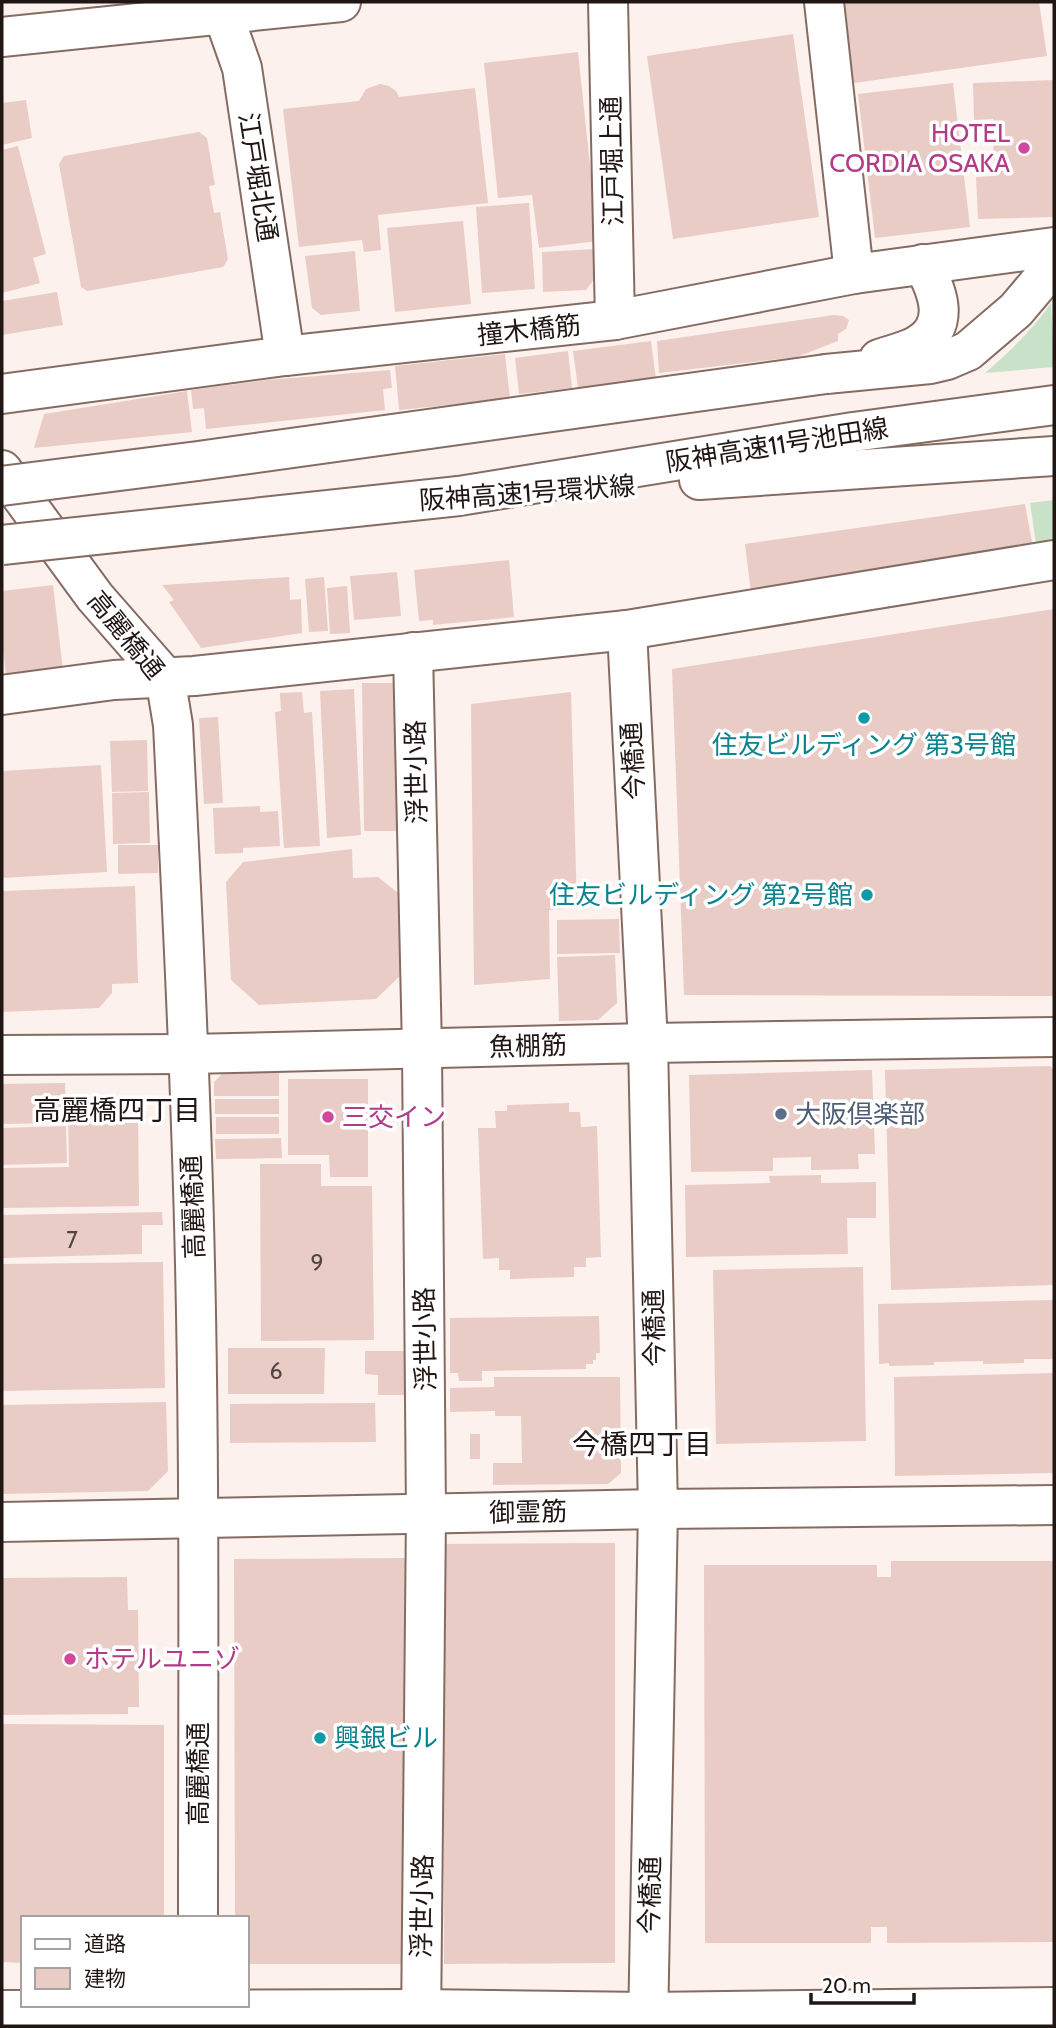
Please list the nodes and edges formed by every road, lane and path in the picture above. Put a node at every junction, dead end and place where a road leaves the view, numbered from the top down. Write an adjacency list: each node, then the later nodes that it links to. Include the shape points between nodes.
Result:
1 (341, 2): 4 (main road)
2 (608, 2): 10 (main road, 江戸堀上通)
3 (824, 2): 9 (main road)
4 (221, 8): 5 (main road); 11 (main road, 江戸堀北通, via 242,68)
5 (2, 37)
6 (1054, 247): 7 (main road, 撞木橋筋)
7 (923, 264): 9 (main road, 撞木橋筋); 12 (main road, via 938,299 939,318 931,334 915,346)
8 (1054, 265): 12 (main road, via 1016,310 968,351 930,364)
9 (854, 274): 10 (main road, 撞木橋筋)
10 (615, 320): 11 (main road, 撞木橋筋)
11 (285, 356): 13 (main road, 撞木橋筋)
12 (826, 374): 17 (main road, bridge)
13 (2, 394)
14 (1054, 405): 18 (main road, 阪神高速11号池田線, via 853,432)
15 (1054, 456): 18 (main road, 阪神高速1号環状線)
16 (2, 470): 23 (main road, 高麗橋通, via 95,597)
17 (2, 486)
18 (459, 496): 19 (main road, 阪神高速1号環状線, bridge)
19 (2, 545)
20 (1054, 560): 21 (main road)
21 (627, 630): 22 (main road); 26 (main road, 今橋通)
22 (414, 652): 23 (main road); 27 (main road, 浮世小路)
23 (165, 677): 24 (main road); 28 (main road, 高麗橋通, via 173,725)
24 (2, 695)
25 (1054, 1037): 26 (main road, 魚棚筋)
26 (648, 1043): 27 (main road, 魚棚筋); 31 (main road, 今橋通)
27 (422, 1049): 28 (main road, 魚棚筋); 32 (main road, 浮世小路)
28 (189, 1054): 29 (main road, 魚棚筋); 33 (main road, 高麗橋通)
29 (2, 1055)
30 (1054, 1505): 31 (main road, 御霊筋)
31 (657, 1509): 32 (main road, 御霊筋); 40 (main road, 今橋通)
32 (426, 1514): 33 (main road, 御霊筋); 39 (main road, 浮世小路)
33 (198, 1517): 34 (main road, 御霊筋); 35 (main road, 高麗橋通)
34 (2, 1521)
35 (198, 1916)
36 (1054, 2007): 40 (main road)
37 (2, 2010): 38 (main road)
38 (198, 2014): 39 (main road)
39 (421, 2018): 40 (main road)
40 (648, 2019)

